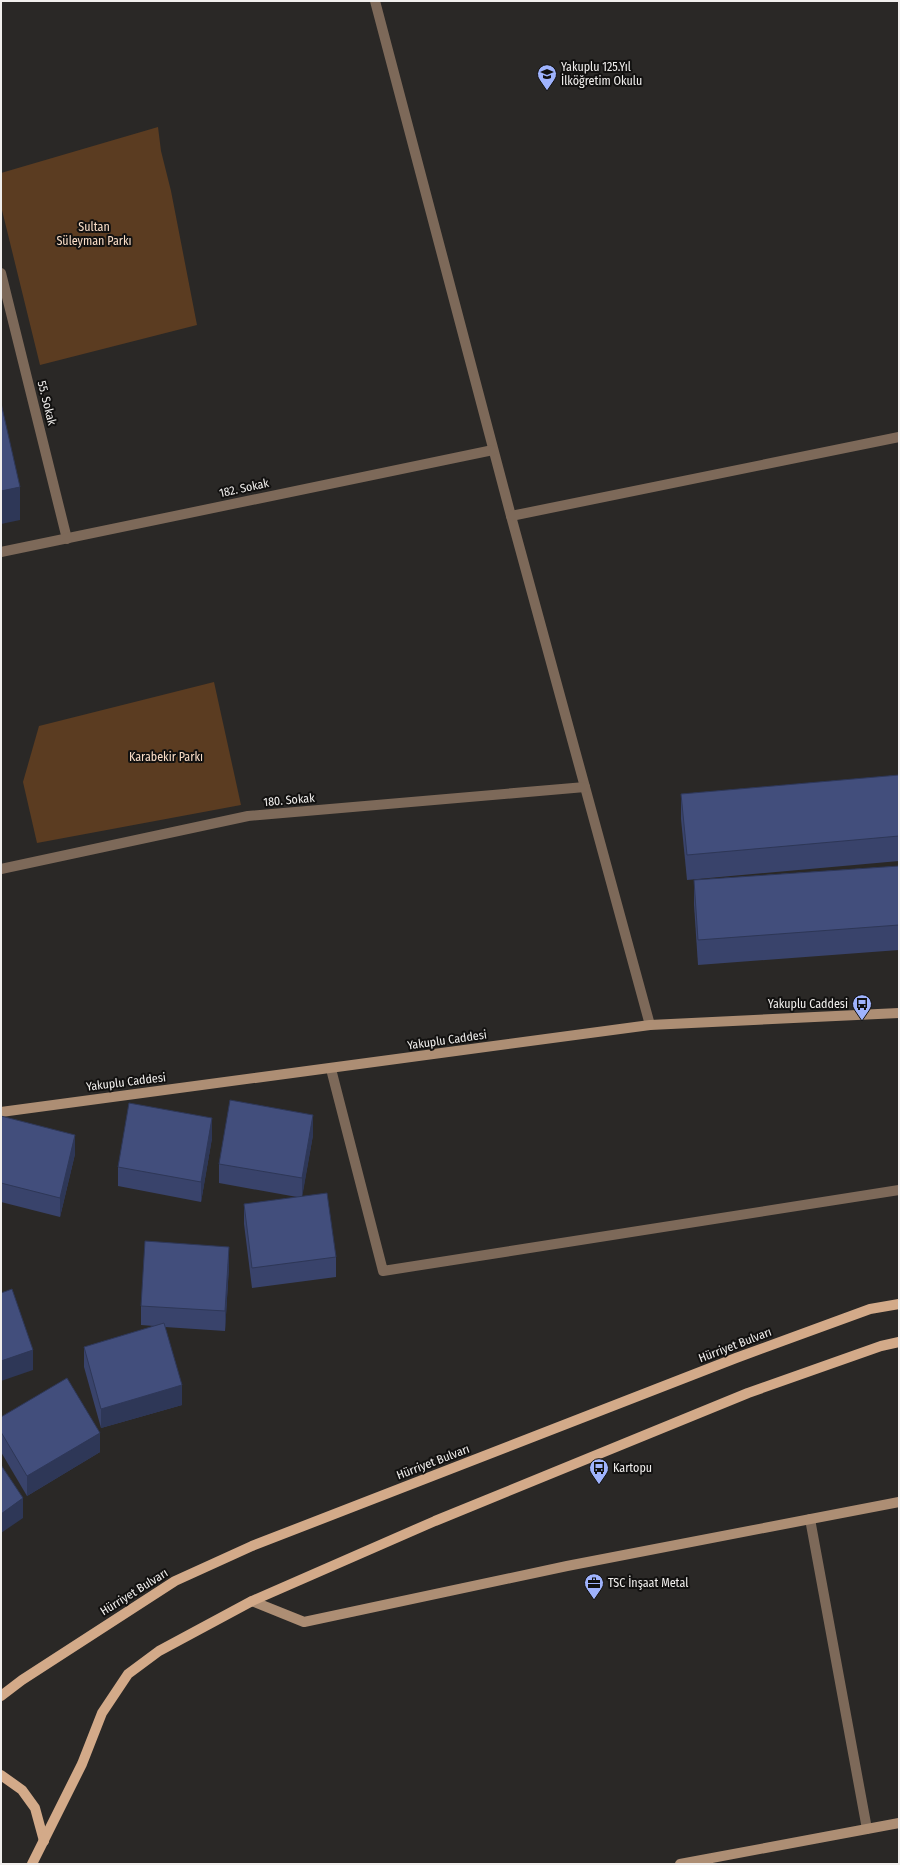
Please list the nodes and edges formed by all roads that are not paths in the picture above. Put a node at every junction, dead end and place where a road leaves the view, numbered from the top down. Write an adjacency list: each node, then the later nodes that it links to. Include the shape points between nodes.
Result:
1 (375, 1): 4 (street)
2 (1, 273): 6 (street, 55. Sokak)
3 (899, 437): 5 (street)
4 (493, 450): 5 (street); 6 (street, 182. Sokak)
5 (511, 516): 8 (street)
6 (67, 539): 7 (street, 182. Sokak)
7 (1, 552)
8 (585, 787): 9 (street, 180. Sokak, via 248,816); 11 (street)
9 (1, 869)
10 (899, 1014): 11 (street, Yakuplu Caddesi)
11 (650, 1025): 12 (street, Yakuplu Caddesi)
12 (331, 1069): 13 (street, Yakuplu Caddesi); 14 (street, via 383,1270)
13 (1, 1112)
14 (899, 1190)
15 (899, 1304): 20 (main road, Hürriyet Bulvarı, via 870,1310 736,1358 252,1546 175,1581)
16 (899, 1342): 19 (main road, via 748,1393 435,1521)
17 (899, 1502): 18 (street)
18 (810, 1519): 19 (street, via 567,1566 304,1622); 23 (street)
19 (252, 1601): 24 (main road, via 159,1651 128,1674 102,1713 82,1764)
20 (1, 1696)
21 (1, 1775): 24 (main road, via 22,1790 35,1808)
22 (899, 1823): 23 (street)
23 (867, 1829): 26 (street)
24 (44, 1841): 25 (main road)
25 (32, 1864)
26 (680, 1864)

